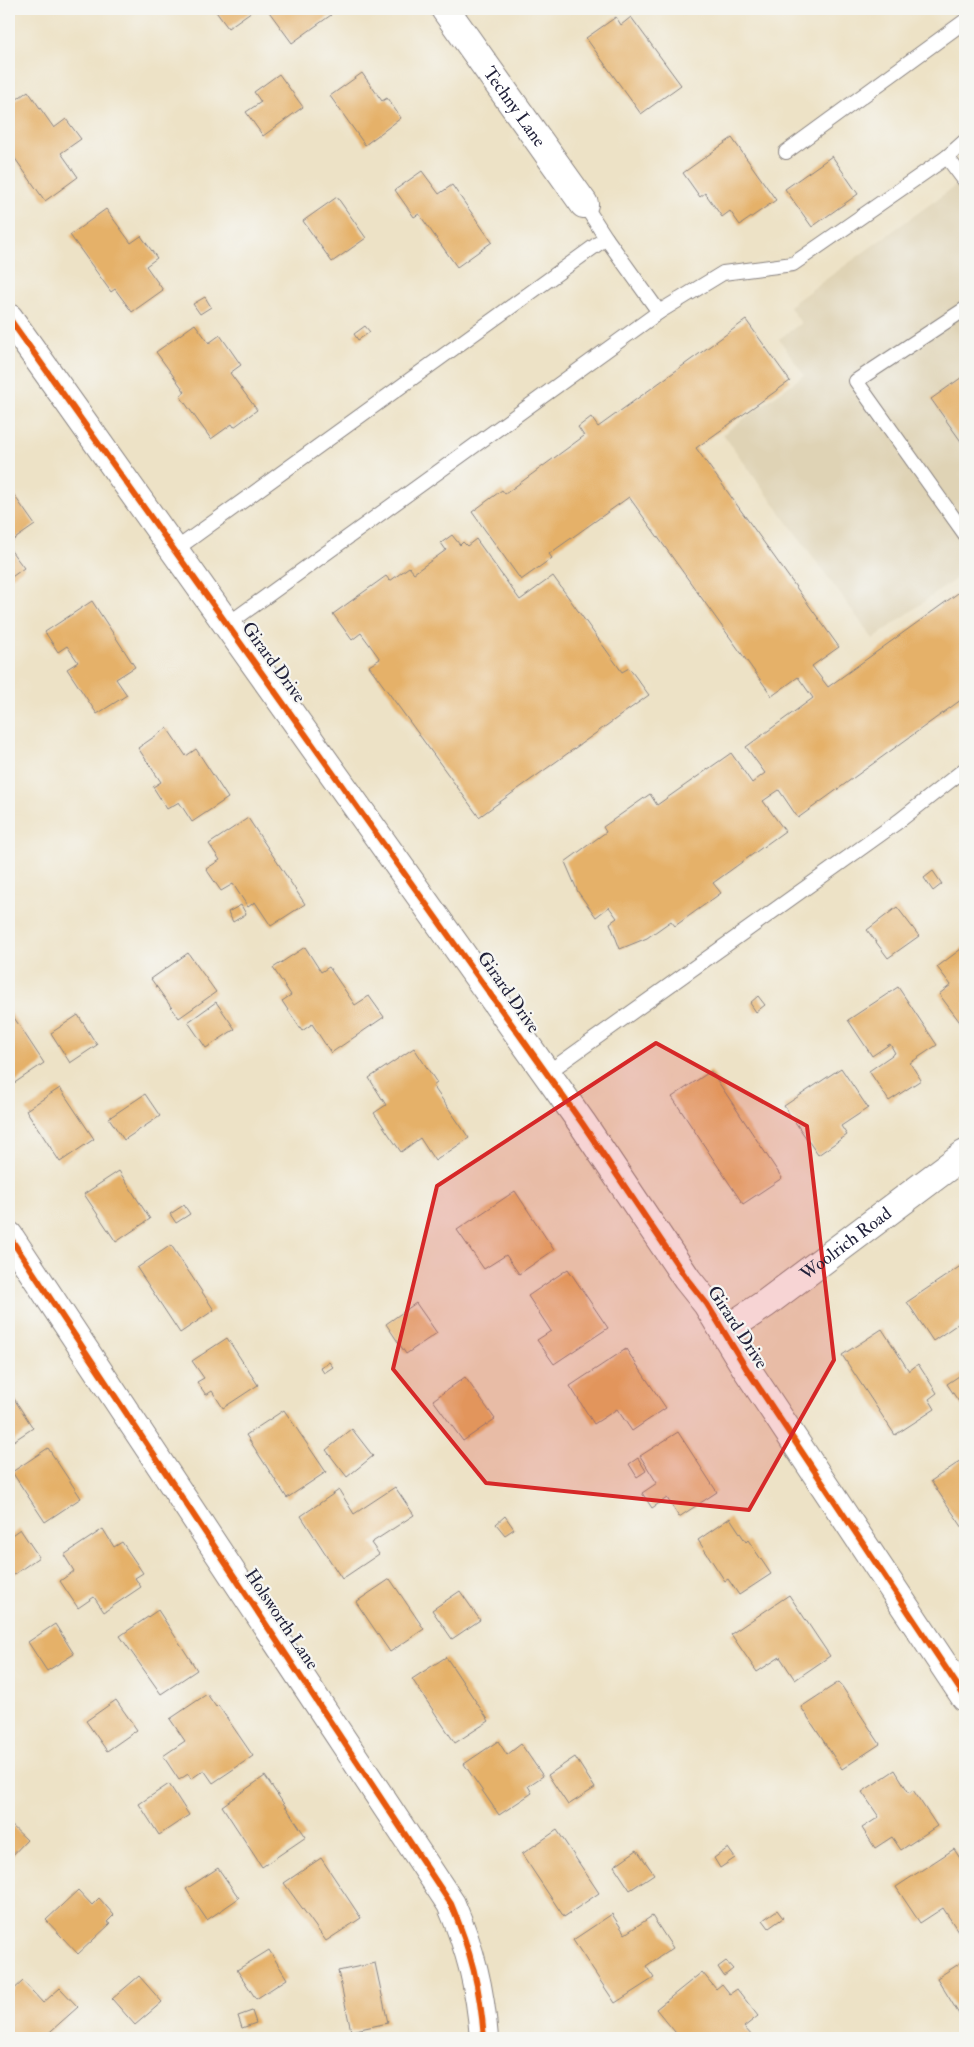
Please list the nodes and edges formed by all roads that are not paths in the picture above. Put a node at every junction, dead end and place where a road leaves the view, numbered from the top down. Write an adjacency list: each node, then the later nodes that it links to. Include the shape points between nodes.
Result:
1 (445, 9): 7 (street, Techny Lane)
2 (965, 21): 4 (lane)
3 (965, 141): 5 (lane)
4 (786, 152)
5 (947, 157): 6 (lane); 10 (lane, via 793,264 723,273)
6 (965, 182)
7 (584, 204): 8 (lane)
8 (606, 238): 10 (lane); 13 (lane)
9 (965, 309): 12 (lane, via 856,381)
10 (659, 312): 14 (lane)
11 (9, 318): 13 (street, Girard Drive)
12 (965, 534)
13 (175, 550): 14 (street, Girard Drive)
14 (228, 624): 16 (street, Girard Drive)
15 (965, 769): 16 (lane, via 898,821)
16 (547, 1073): 19 (street, Girard Drive)
17 (965, 1154): 19 (street, Woolrich Road, via 765,1304)
18 (9, 1236): 21 (street, Holsworth Lane, via 451,1904 468,1942 481,1997)
19 (724, 1331): 20 (street, Girard Drive)
20 (965, 1697)
21 (484, 2038)

